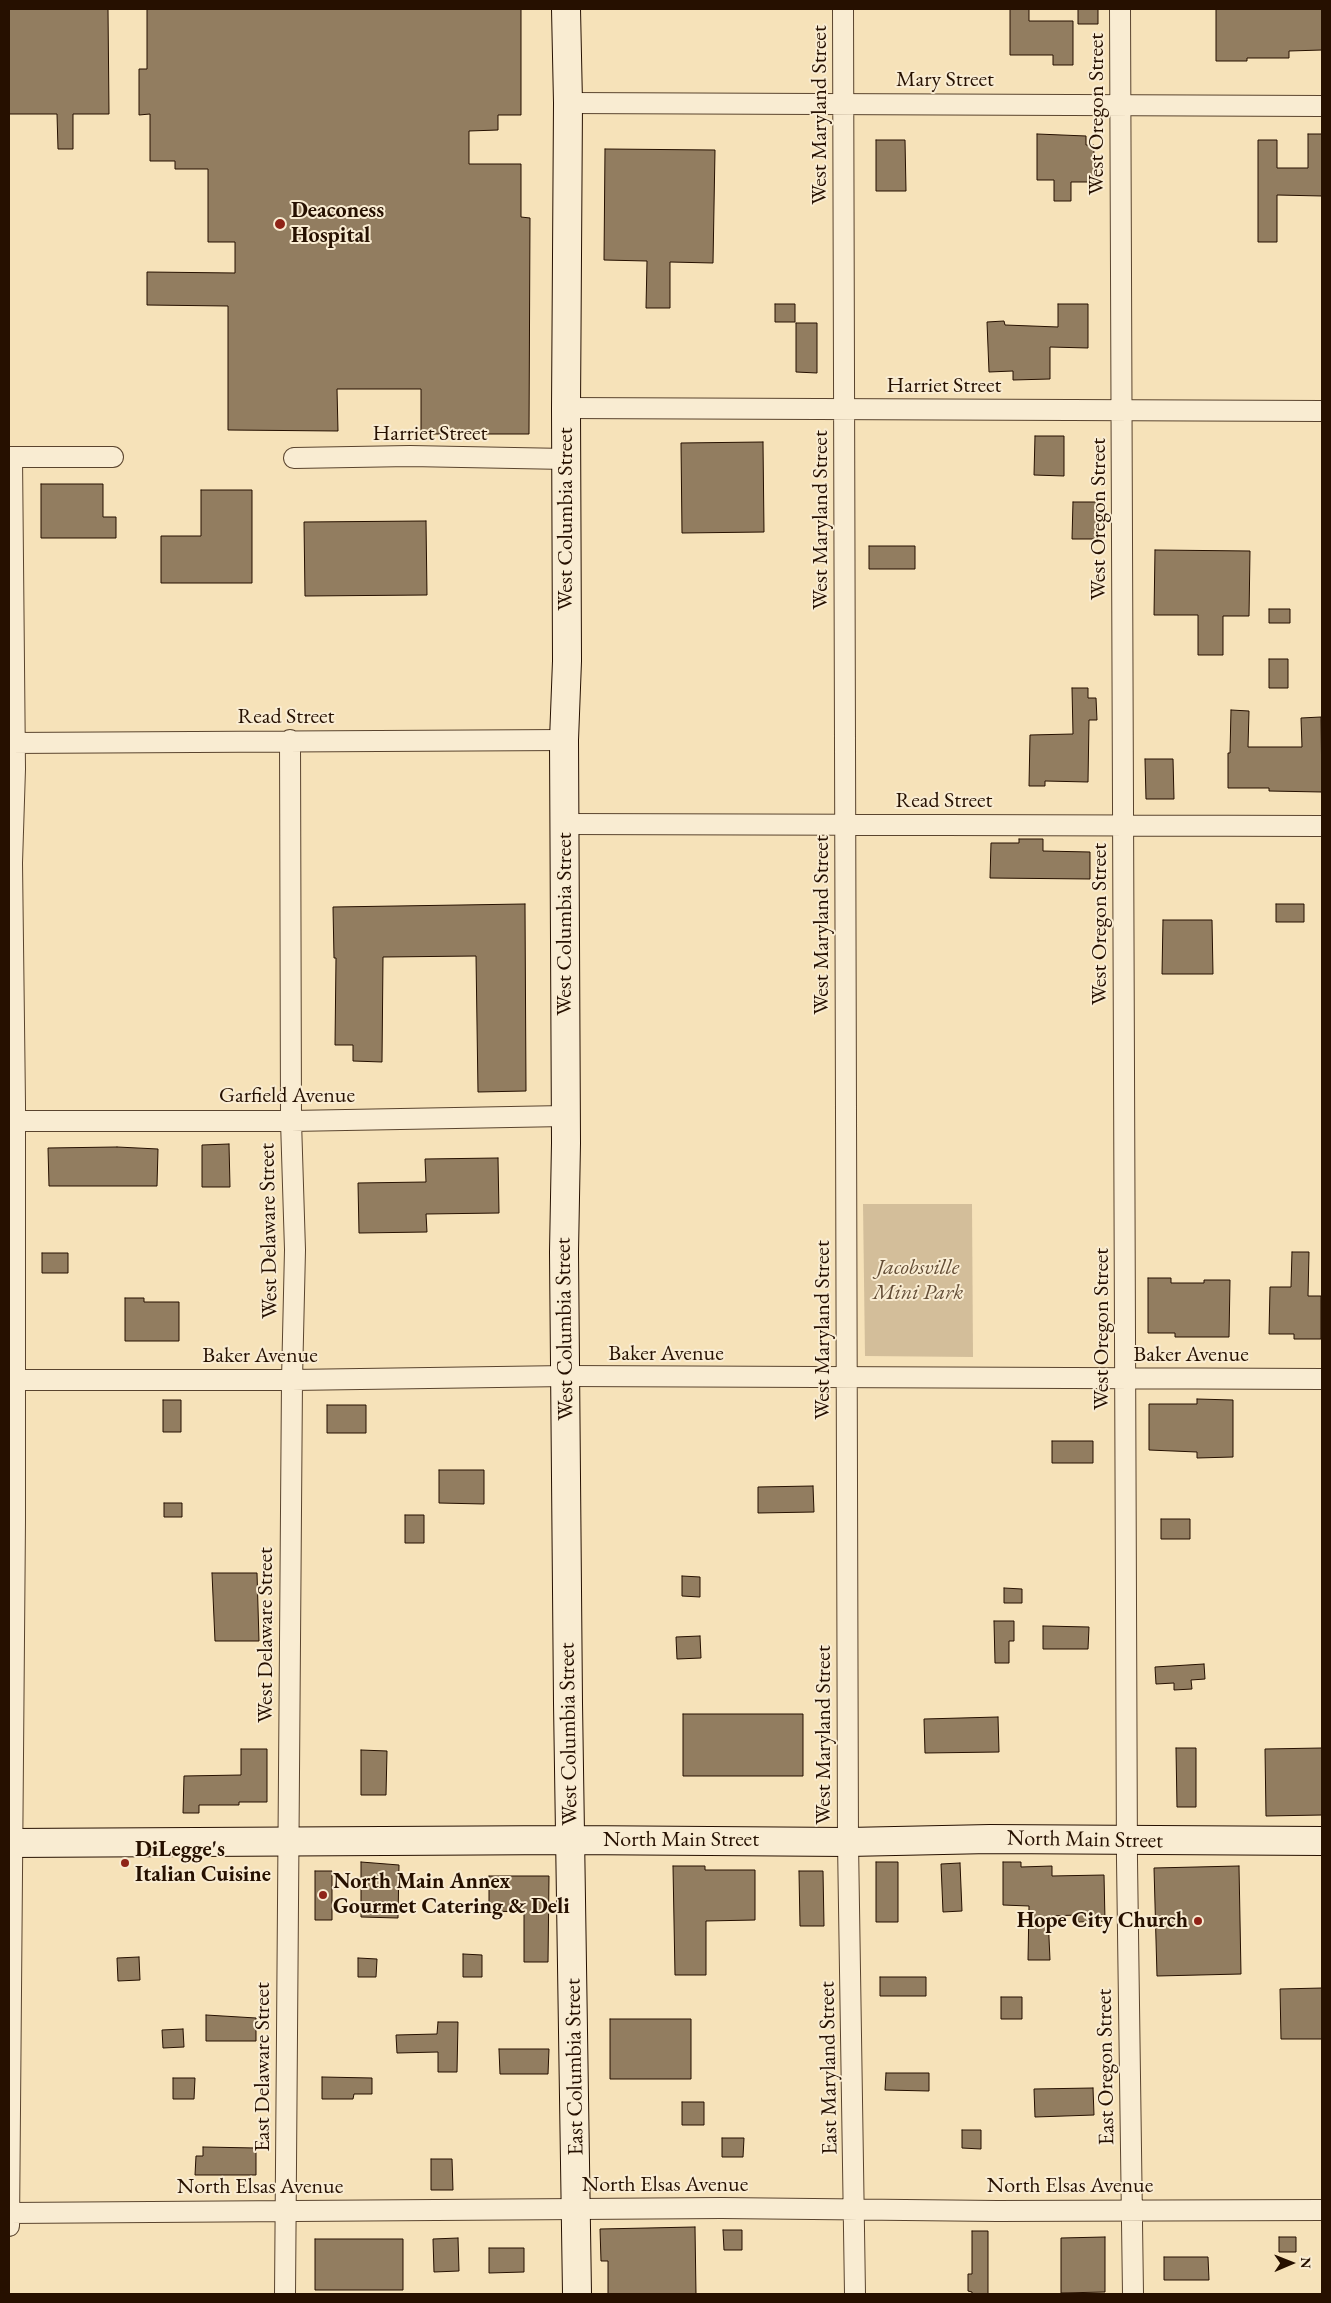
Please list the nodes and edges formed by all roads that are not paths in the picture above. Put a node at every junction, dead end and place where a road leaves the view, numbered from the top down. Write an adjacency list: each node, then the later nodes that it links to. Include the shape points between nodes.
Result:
1 (566, 9): 4 (main road, West Columbia Street)
2 (844, 9): 5 (street, West Maryland Street)
3 (1120, 9): 6 (street, West Oregon Street)
4 (568, 103): 5 (street, Mary Street); 8 (main road, West Columbia Street)
5 (844, 104): 6 (street, Mary Street); 9 (street, West Maryland Street)
6 (1121, 105): 7 (street, Mary Street); 10 (street, West Oregon Street)
7 (1322, 106)
8 (566, 408): 9 (street, Harriet Street); 15 (main road, West Columbia Street)
9 (844, 409): 10 (street, Harriet Street); 20 (street, West Maryland Street)
10 (1122, 410): 11 (street, Harriet Street); 21 (street, West Oregon Street)
11 (1322, 411)
12 (10, 457): 13 (street); 18 (street)
13 (113, 458)
14 (294, 458): 15 (street, Harriet Street)
15 (566, 459): 17 (main road, West Columbia Street)
16 (290, 740): 17 (street, Read Street); 18 (street, Read Street); 25 (street, West Delaware Street)
17 (564, 740): 19 (main road, West Columbia Street)
18 (12, 743): 24 (street)
19 (565, 824): 20 (street, Read Street); 23 (main road, West Columbia Street)
20 (846, 824): 21 (street, Read Street); 27 (street, West Maryland Street)
21 (1123, 825): 22 (street, Read Street); 28 (street, West Oregon Street)
22 (1322, 826)
23 (565, 1116): 25 (street, Garfield Avenue); 26 (main road, West Columbia Street)
24 (12, 1121): 25 (street, Garfield Avenue); 30 (street)
25 (291, 1121): 31 (street, West Delaware Street, via 296,1250)
26 (566, 1376): 27 (street, Baker Avenue); 31 (street, Baker Avenue); 32 (main road, West Columbia Street)
27 (847, 1377): 28 (street, Baker Avenue); 35 (street, West Maryland Street)
28 (1126, 1378): 29 (street, Baker Avenue); 33 (street, West Oregon Street)
29 (1322, 1379)
30 (12, 1380): 31 (street, Baker Avenue); 37 (street)
31 (292, 1380): 34 (street, West Delaware Street)
32 (571, 1840): 34 (main road, North Main Street); 35 (main road, North Main Street); 38 (main road, East Columbia Street)
33 (1127, 1840): 35 (main road, North Main Street); 36 (main road, North Main Street); 41 (street, East Oregon Street)
34 (289, 1841): 37 (main road, North Main Street); 40 (street, East Delaware Street)
35 (848, 1842): 39 (street, East Maryland Street)
36 (1322, 1842)
37 (10, 1843): 43 (street)
38 (577, 2209): 39 (street, North Elsas Avenue); 40 (street, North Elsas Avenue); 46 (main road, East Columbia Street)
39 (854, 2209): 41 (street, North Elsas Avenue); 47 (street, East Maryland Street)
40 (286, 2210): 43 (street, North Elsas Avenue); 45 (street, East Delaware Street)
41 (1132, 2210): 42 (street, North Elsas Avenue); 48 (street, East Oregon Street)
42 (1322, 2210)
43 (9, 2213): 44 (street)
44 (9, 2226)
45 (285, 2294)
46 (577, 2294)
47 (855, 2294)
48 (1133, 2294)

